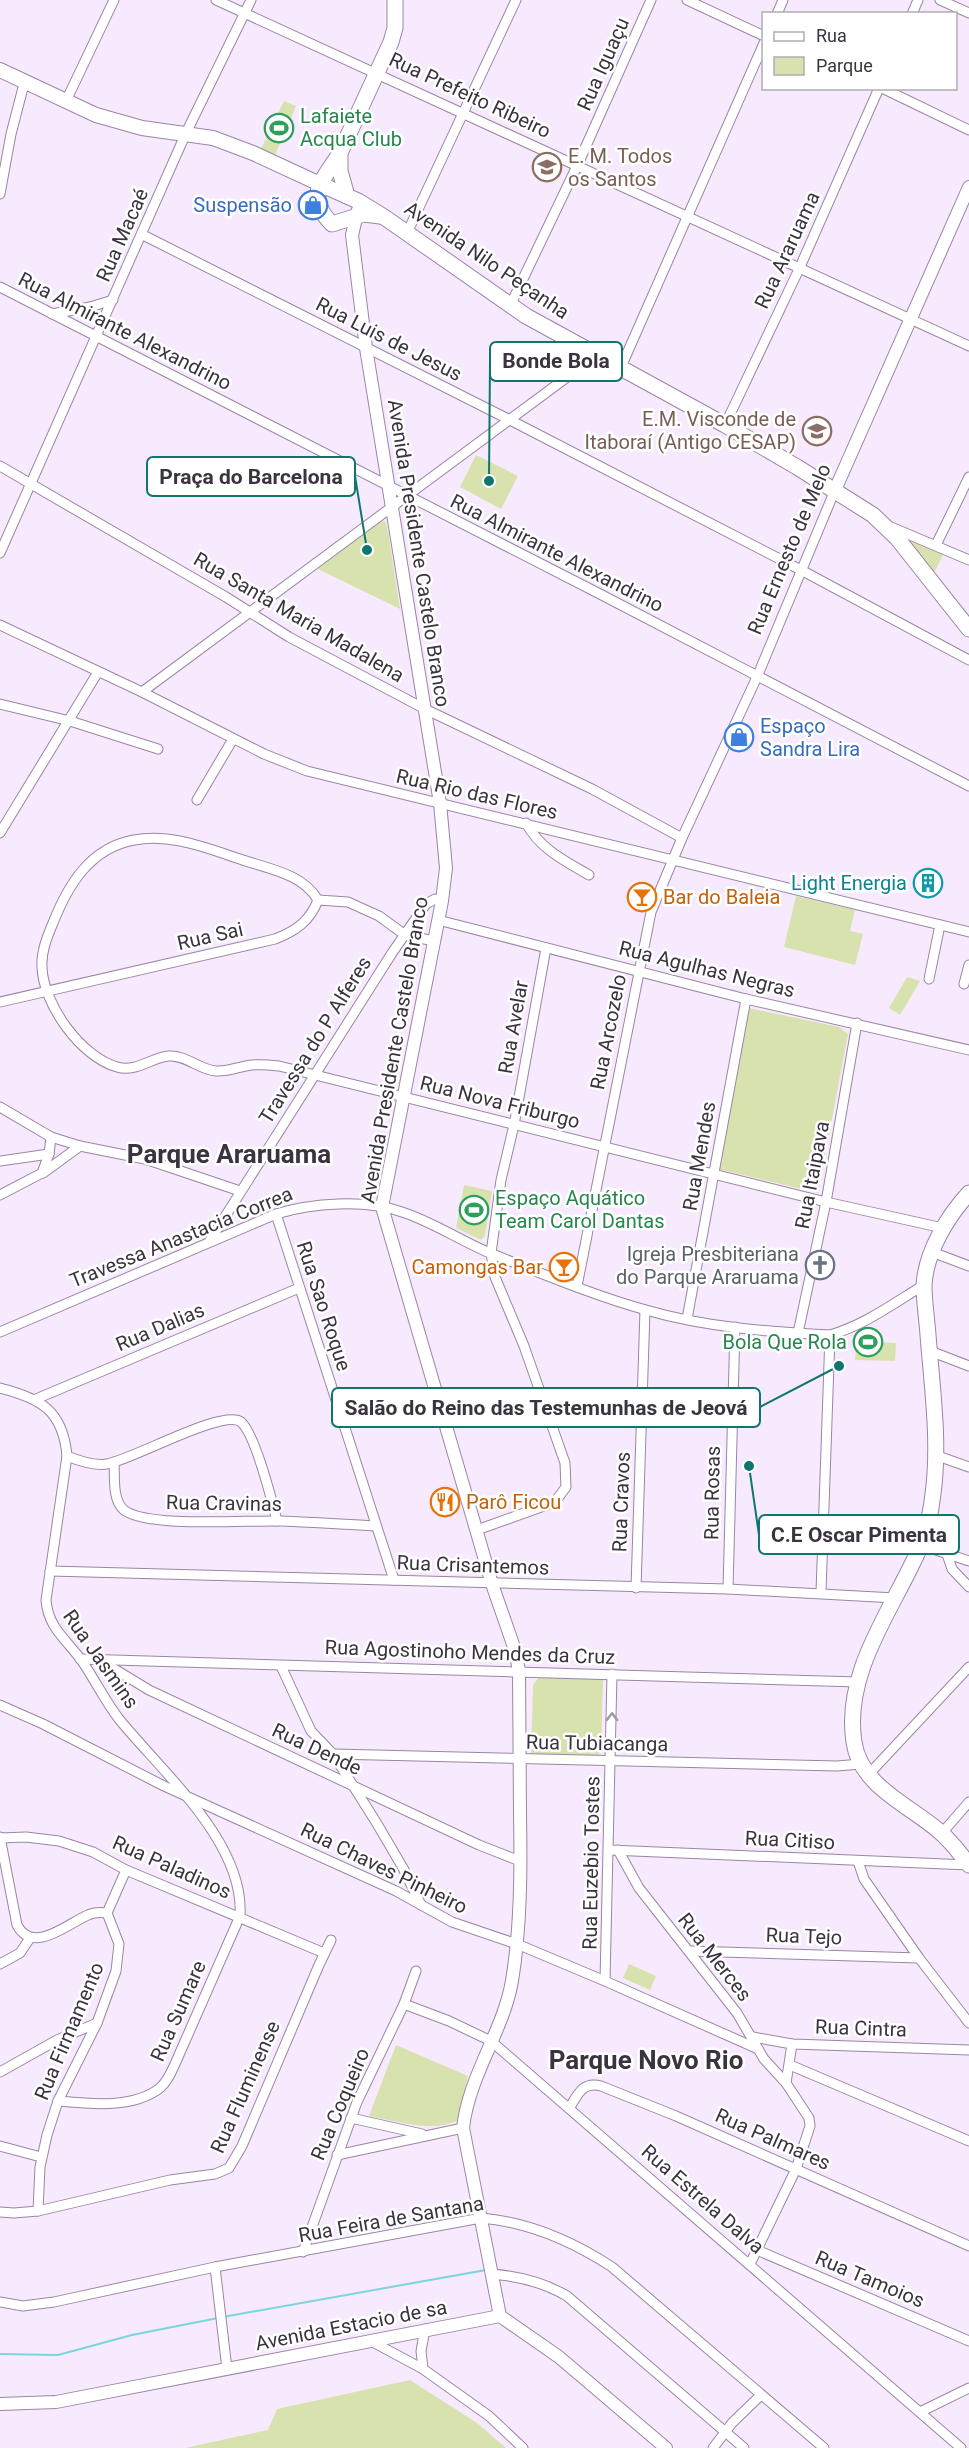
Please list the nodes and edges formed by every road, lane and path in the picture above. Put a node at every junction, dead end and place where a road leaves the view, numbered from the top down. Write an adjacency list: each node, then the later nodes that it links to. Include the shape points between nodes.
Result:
1 (114, 0): 18 (street)
2 (216, 0): 9 (street, Rua Prefeito Ribeiro)
3 (251, 0): 9 (street, Rua Macaé)
4 (395, 0): 14 (main road, via 395,28)
5 (516, 0): 19 (street)
6 (651, 0): 23 (street, Rua Iguaçu)
7 (687, 0): 11 (street)
8 (940, 0): 10 (street)
9 (246, 13): 14 (street, Rua Prefeito Ribeiro); 21 (street, Rua Macaé)
10 (969, 13)
11 (762, 35)
12 (762, 48): 28 (street)
13 (0, 70): 15 (main road)
14 (377, 73): 19 (street, Rua Prefeito Ribeiro); 22 (main road)
15 (25, 80): 18 (main road); 26 (street)
16 (879, 90): 33 (street, Rua Araruama)
17 (884, 90): 20 (street)
18 (66, 101): 21 (main road, via 121,123)
19 (463, 114): 23 (street, Rua Prefeito Ribeiro); 30 (street)
20 (969, 130)
21 (186, 132): 24 (main road, via 227,143); 31 (street, Rua Macaé)
22 (340, 153): 24 (main road); 27 (main road, via 340,171)
23 (578, 165): 28 (street, Rua Prefeito Ribeiro); 36 (street, Rua Iguaçu)
24 (320, 184): 27 (main road, Avenida Nilo Peçanha); 29 (main road, via 318,207)
25 (969, 187): 38 (street, Rua Ernesto de Melo)
26 (0, 194)
27 (354, 204): 29 (main road); 30 (main road, Avenida Nilo Peçanha); 32 (street, Avenida Presidente Castelo Branco)
28 (688, 217): 33 (street, Rua Prefeito Ribeiro); 43 (street)
29 (332, 224): 32 (street)
30 (407, 233): 36 (main road, Avenida Nilo Peçanha)
31 (143, 235): 35 (street, Rua Macaé); 41 (street, Rua Luis de Jesus)
32 (352, 235): 41 (street, Avenida Presidente Castelo Branco)
33 (800, 267): 38 (street, Rua Prefeito Ribeiro); 45 (street, Rua Araruama)
34 (0, 287): 37 (street, Rua Almirante Alexandrino)
35 (113, 300): 37 (street); 39 (street, Rua Macaé)
36 (510, 306): 42 (main road, Avenida Nilo Peçanha)
37 (52, 314): 39 (street, Rua Almirante Alexandrino)
38 (911, 318): 40 (street, Rua Prefeito Ribeiro); 50 (street, Rua Ernesto de Melo)
39 (96, 337): 48 (street, Rua Macaé); 49 (street, Rua Almirante Alexandrino)
40 (969, 346)
41 (366, 348): 44 (street, Rua Luis de Jesus); 49 (street, Avenida Presidente Castelo Branco)
42 (597, 355): 43 (main road, Avenida Nilo Peçanha); 44 (street)
43 (621, 367): 45 (main road, Avenida Nilo Peçanha)
44 (510, 420): 51 (street); 57 (street, Rua Luis de Jesus)
45 (725, 425): 50 (main road, Avenida Nilo Peçanha)
46 (0, 466): 48 (street, Rua Santa Maria Madalena)
47 (969, 477): 54 (street)
48 (31, 483): 55 (street, Rua Macaé); 58 (street, Rua Santa Maria Madalena)
49 (388, 486): 51 (street, Rua Almirante Alexandrino); 52 (street, Avenida Presidente Castelo Branco)
50 (835, 490): 53 (main road, Avenida Nilo Peçanha); 57 (street, Rua Ernesto de Melo)
51 (407, 496): 52 (street); 63 (street, Rua Almirante Alexandrino)
52 (392, 507): 58 (street); 66 (street, Avenida Presidente Castelo Branco)
53 (885, 525): 54 (street); 60 (main road, Avenida Nilo Peçanha)
54 (936, 545): 56 (street)
55 (0, 553)
56 (969, 560)
57 (801, 570): 61 (street, Rua Luis de Jesus); 63 (street, Rua Ernesto de Melo)
58 (250, 613): 64 (street); 66 (street, Rua Santa Maria Madalena)
59 (0, 625): 62 (street, Rua Rio das Flores)
60 (969, 629)
61 (969, 660)
62 (98, 672): 64 (street, Rua Rio das Flores); 67 (street)
63 (757, 677): 70 (street, Rua Almirante Alexandrino); 75 (street, Rua Ernesto de Melo)
64 (142, 692): 68 (street, Rua Rio das Flores)
65 (0, 704): 67 (street)
66 (425, 709): 72 (street, Avenida Presidente Castelo Branco); 75 (street, Rua Santa Maria Madalena, via 592,789)
67 (70, 721): 69 (street); 74 (street)
68 (233, 739): 71 (street); 72 (street, Rua Rio das Flores, via 307,771)
69 (158, 749)
70 (969, 786)
71 (197, 800)
72 (440, 803): 73 (street, Rua Rio das Flores); 79 (street, Avenida Presidente Castelo Branco, via 446,868)
73 (526, 823): 76 (street, Rua Rio das Flores); 77 (street, via 543,845)
74 (0, 833)
75 (682, 838): 76 (street, Rua Ernesto de Melo)
76 (674, 860): 81 (street, Rua Rio das Flores); 87 (street, Rua Arcozelo, via 651,912)
77 (589, 875)
78 (318, 900): 83 (street, via 348,902 363,908); 90 (street, Rua Sai, via 314,911 297,930 275,939); 90 (street, via 310,888 295,878 202,846 165,839 134,840 91,861 67,892 43,953)
79 (442, 901): 80 (street, Avenida Presidente Castelo Branco); 83 (street, Travessa do P Alferes, via 435,899 426,904)
80 (438, 920): 84 (street, Avenida Presidente Castelo Branco); 85 (street, Rua Agulhas Negras)
81 (940, 925): 82 (street, Rua Rio das Flores); 88 (street)
82 (969, 932)
83 (405, 935): 84 (street); 95 (street, Travessa do P Alferes)
84 (434, 941): 96 (street, Avenida Presidente Castelo Branco)
85 (546, 948): 87 (street, Rua Agulhas Negras); 98 (street, Rua Avelar)
86 (969, 965): 89 (street)
87 (639, 971): 91 (street, Rua Agulhas Negras); 101 (street, Rua Arcozelo)
88 (929, 979)
89 (964, 984)
90 (46, 992): 92 (street, Rua Sai); 95 (street, Rua Nova Friburgo, via 61,1021 81,1044 118,1068 174,1056 215,1071 264,1065)
91 (746, 999): 93 (street, Rua Agulhas Negras); 105 (street, Rua Mendes)
92 (0, 1002)
93 (857, 1023): 94 (street, Rua Agulhas Negras); 109 (street, Rua Itaipava)
94 (969, 1050)
95 (317, 1075): 96 (street, Rua Nova Friburgo); 106 (street, Travessa do P Alferes)
96 (404, 1097): 98 (street, Rua Nova Friburgo); 110 (street, Avenida Presidente Castelo Branco)
97 (0, 1107): 99 (street)
98 (514, 1125): 101 (street, Rua Nova Friburgo); 115 (street, Rua Avelar, via 501,1180)
99 (51, 1137): 100 (street); 102 (street)
100 (80, 1146): 104 (street); 106 (street, via 144,1159)
101 (604, 1147): 105 (street, Rua Nova Friburgo); 118 (street, Rua Arcozelo)
102 (49, 1155): 103 (street); 104 (street)
103 (0, 1161)
104 (42, 1173): 108 (street)
105 (714, 1174): 109 (street, Rua Nova Friburgo); 121 (street, Rua Mendes)
106 (240, 1191): 113 (street, Travessa do P Alferes)
107 (969, 1192): 112 (main road)
108 (0, 1196)
109 (826, 1202): 112 (street, Rua Nova Friburgo); 124 (street, Rua Itaipava)
110 (382, 1207): 111 (street, Travessa Anastacia Correa, via 308,1206); 115 (street, Travessa Anastacia Correa, via 402,1212); 136 (street, Avenida Presidente Castelo Branco)
111 (276, 1214): 113 (street, Travessa Anastacia Correa); 119 (street, Rua Sao Roque)
112 (943, 1228): 114 (main road)
113 (209, 1242): 123 (street, Travessa Anastacia Correa)
114 (932, 1252): 116 (street); 117 (main road)
115 (491, 1253): 118 (street, Travessa Anastacia Correa); 136 (street, Rua Avelar, via 495,1277 524,1346 566,1463 567,1476 566,1487 555,1502)
116 (969, 1266)
117 (924, 1285): 125 (street, via 879,1313); 126 (main road)
118 (577, 1286): 120 (street, Travessa Anastacia Correa)
119 (299, 1288): 129 (street, Rua Dalias); 135 (street, Rua Sao Roque)
120 (645, 1310): 121 (street, Travessa Anastacia Correa); 144 (street, Rua Cravos)
121 (687, 1319): 122 (street, Travessa Anastacia Correa)
122 (735, 1327): 124 (street, Travessa Anastacia Correa); 145 (street, Rua Rosas)
123 (0, 1332)
124 (798, 1334): 125 (street, Travessa Anastacia Correa)
125 (830, 1335): 146 (street)
126 (930, 1351): 127 (street); 130 (main road)
127 (969, 1365)
128 (0, 1388): 129 (street)
129 (36, 1399): 131 (street, Rua Jasmins, via 60,1426)
130 (935, 1455): 133 (street); 137 (main road, via 933,1495)
131 (67, 1456): 132 (street, via 99,1465); 140 (street, Rua Jasmins)
132 (114, 1462): 134 (street, Rua Cravinas, via 117,1502 122,1509 140,1517); 134 (street, via 208,1424 234,1419 242,1423 250,1436)
133 (969, 1467)
134 (277, 1521): 135 (street, Rua Cravinas)
135 (375, 1526): 141 (street, Rua Sao Roque)
136 (477, 1530): 142 (street, Avenida Presidente Castelo Branco)
137 (921, 1545): 138 (street); 147 (main road)
138 (947, 1554): 139 (street); 143 (street, via 952,1569)
139 (969, 1561)
140 (50, 1571): 141 (street, Rua Crisantemos); 148 (street, Rua Jasmins, via 48,1616)
141 (394, 1580): 142 (street, Rua Crisantemos)
142 (492, 1584): 144 (street, Rua Crisantemos); 152 (street, Avenida Presidente Castelo Branco)
143 (969, 1587)
144 (636, 1588): 145 (street, Rua Crisantemos)
145 (728, 1589): 146 (street, Rua Crisantemos)
146 (821, 1592): 147 (street, Rua Crisantemos)
147 (895, 1598): 154 (main road)
148 (80, 1659): 149 (street, Rua Agostinoho Mendes da Cruz); 161 (street, Rua Jasmins, via 118,1717)
149 (102, 1661): 150 (street, Rua Agostinoho Mendes da Cruz); 160 (street, Rua Dende, via 149,1690)
150 (281, 1665): 152 (street, Rua Agostinoho Mendes da Cruz); 156 (street, via 311,1731)
151 (969, 1667): 159 (street)
152 (519, 1671): 153 (street, Rua Agostinoho Mendes da Cruz); 157 (street, Avenida Presidente Castelo Branco)
153 (612, 1674): 154 (street, Rua Agostinoho Mendes da Cruz); 158 (street, Rua Euzebio Tostes, one-way to 153)
154 (858, 1682): 159 (main road, via 853,1706 854,1743)
155 (0, 1705): 161 (street, Rua Chaves Pinheiro)
156 (333, 1754): 157 (street, Rua Tubiacanga); 160 (street)
157 (519, 1760): 158 (street, Rua Tubiacanga); 168 (street, Avenida Presidente Castelo Branco)
158 (611, 1760): 159 (street, Rua Tubiacanga); 167 (street, Rua Euzebio Tostes)
159 (864, 1769): 165 (main road, via 892,1796)
160 (352, 1785): 162 (street, Rua Dende); 164 (street)
161 (188, 1797): 173 (street, Rua Chaves Pinheiro); 176 (street, Rua Jasmins, via 237,1882)
162 (383, 1800): 164 (street); 168 (street, Rua Dende)
163 (969, 1803): 165 (street)
164 (372, 1815): 172 (street)
165 (942, 1833): 170 (main road)
166 (0, 1838): 171 (street, Rua Paladinos, via 59,1841 93,1852); 177 (street, via 17,1925)
167 (614, 1850): 169 (street, Rua Citiso); 180 (street, Rua Merces); 185 (street, Rua Euzebio Tostes)
168 (520, 1861): 179 (street, Avenida Presidente Castelo Branco)
169 (858, 1861): 170 (street, Rua Citiso); 182 (street, via 864,1879)
170 (969, 1865)
171 (126, 1870): 175 (street); 176 (street, Rua Paladinos)
172 (407, 1875): 173 (street); 174 (street)
173 (396, 1891): 174 (street, Rua Chaves Pinheiro)
174 (421, 1905): 179 (street, Rua Chaves Pinheiro, via 452,1922)
175 (107, 1913): 177 (street, via 89,1914 41,1938); 187 (street, Rua Firmamento, via 119,1950)
176 (240, 1916): 181 (street, Rua Paladinos); 197 (street, Rua Sumare, via 162,2086 130,2100 88,2104)
177 (30, 1938): 183 (street, via 20,1953)
178 (332, 1940): 181 (street, Rua Fluminense)
179 (517, 1944): 185 (street, Rua Chaves Pinheiro); 190 (street, Avenida Presidente Castelo Branco, via 507,2005)
180 (689, 1952): 182 (street, Rua Tejo); 189 (street, Rua Merces)
181 (324, 1953): 207 (street, Rua Fluminense, via 229,2168)
182 (919, 1958): 188 (street)
183 (0, 1964)
184 (416, 1971): 186 (street, Rua Coqueiro)
185 (605, 1981): 192 (street, Rua Chaves Pinheiro)
186 (404, 2004): 190 (street, Rua Estrela Dalva); 199 (street, Rua Coqueiro)
187 (97, 2023): 195 (street); 197 (street, Rua Firmamento)
188 (969, 2023)
189 (753, 2037): 191 (street, Rua Cintra); 192 (street, Rua Merces)
190 (491, 2042): 198 (street, Rua Estrela Dalva); 200 (street, Avenida Presidente Castelo Branco, via 469,2097)
191 (792, 2044): 193 (street, Rua Cintra); 194 (street)
192 (758, 2049): 196 (street, Rua Merces)
193 (969, 2050)
194 (790, 2065): 196 (street); 202 (street)
195 (0, 2072)
196 (786, 2084): 206 (street, Rua Merces, via 809,2118 810,2126)
197 (58, 2101): 205 (street, Rua Firmamento)
198 (570, 2107): 206 (street, Rua Palmares, via 580,2089 595,2084); 213 (street, Rua Estrela Dalva)
199 (351, 2118): 201 (street); 204 (street, Rua Coqueiro)
200 (463, 2128): 201 (street); 209 (street, Avenida Presidente Castelo Branco)
201 (427, 2135): 204 (street)
202 (969, 2140)
203 (0, 2146): 205 (street)
204 (338, 2155): 212 (street, Rua Coqueiro)
205 (41, 2157): 207 (street, Rua Firmamento)
206 (796, 2169): 210 (street, Rua Palmares); 211 (street, Rua Merces)
207 (38, 2211): 208 (street, Rua Fluminense)
208 (0, 2212)
209 (481, 2218): 212 (street, Rua Feira de Santana); 215 (street, Avenida Presidente Castelo Branco); 224 (street, Rua Feira de Santana, via 530,2226 594,2256 656,2303)
210 (969, 2246)
211 (758, 2250): 213 (street, Rua Merces); 220 (street, Rua Tamoios)
212 (303, 2252): 214 (street, Rua Feira de Santana)
213 (750, 2264): 226 (street, Rua Estrela Dalva)
214 (215, 2267): 216 (street, Rua Feira de Santana, via 54,2302 23,2306); 221 (street)
215 (491, 2274): 217 (street, Avenida Presidente Castelo Branco); 227 (street, via 532,2280 567,2296)
216 (0, 2302)
217 (500, 2316): 218 (street, Avenida Estacio de sa); 229 (street, via 558,2357)
218 (424, 2329): 219 (street, Avenida Estacio de sa); 222 (street)
219 (369, 2340): 221 (street, Avenida Estacio de sa); 222 (street)
220 (969, 2341)
221 (227, 2369): 225 (street, Avenida Estacio de sa, via 57,2403)
222 (423, 2369): 228 (street, via 489,2416)
223 (969, 2388): 226 (street)
224 (761, 2395): 227 (street); 232 (street, Rua Feira de Santana)
225 (0, 2404)
226 (920, 2412): 233 (street, Rua Estrela Dalva)
227 (725, 2432): 230 (street); 231 (street)
228 (524, 2448)
229 (666, 2448)
230 (713, 2448)
231 (744, 2448)
232 (824, 2448)
233 (962, 2448)

